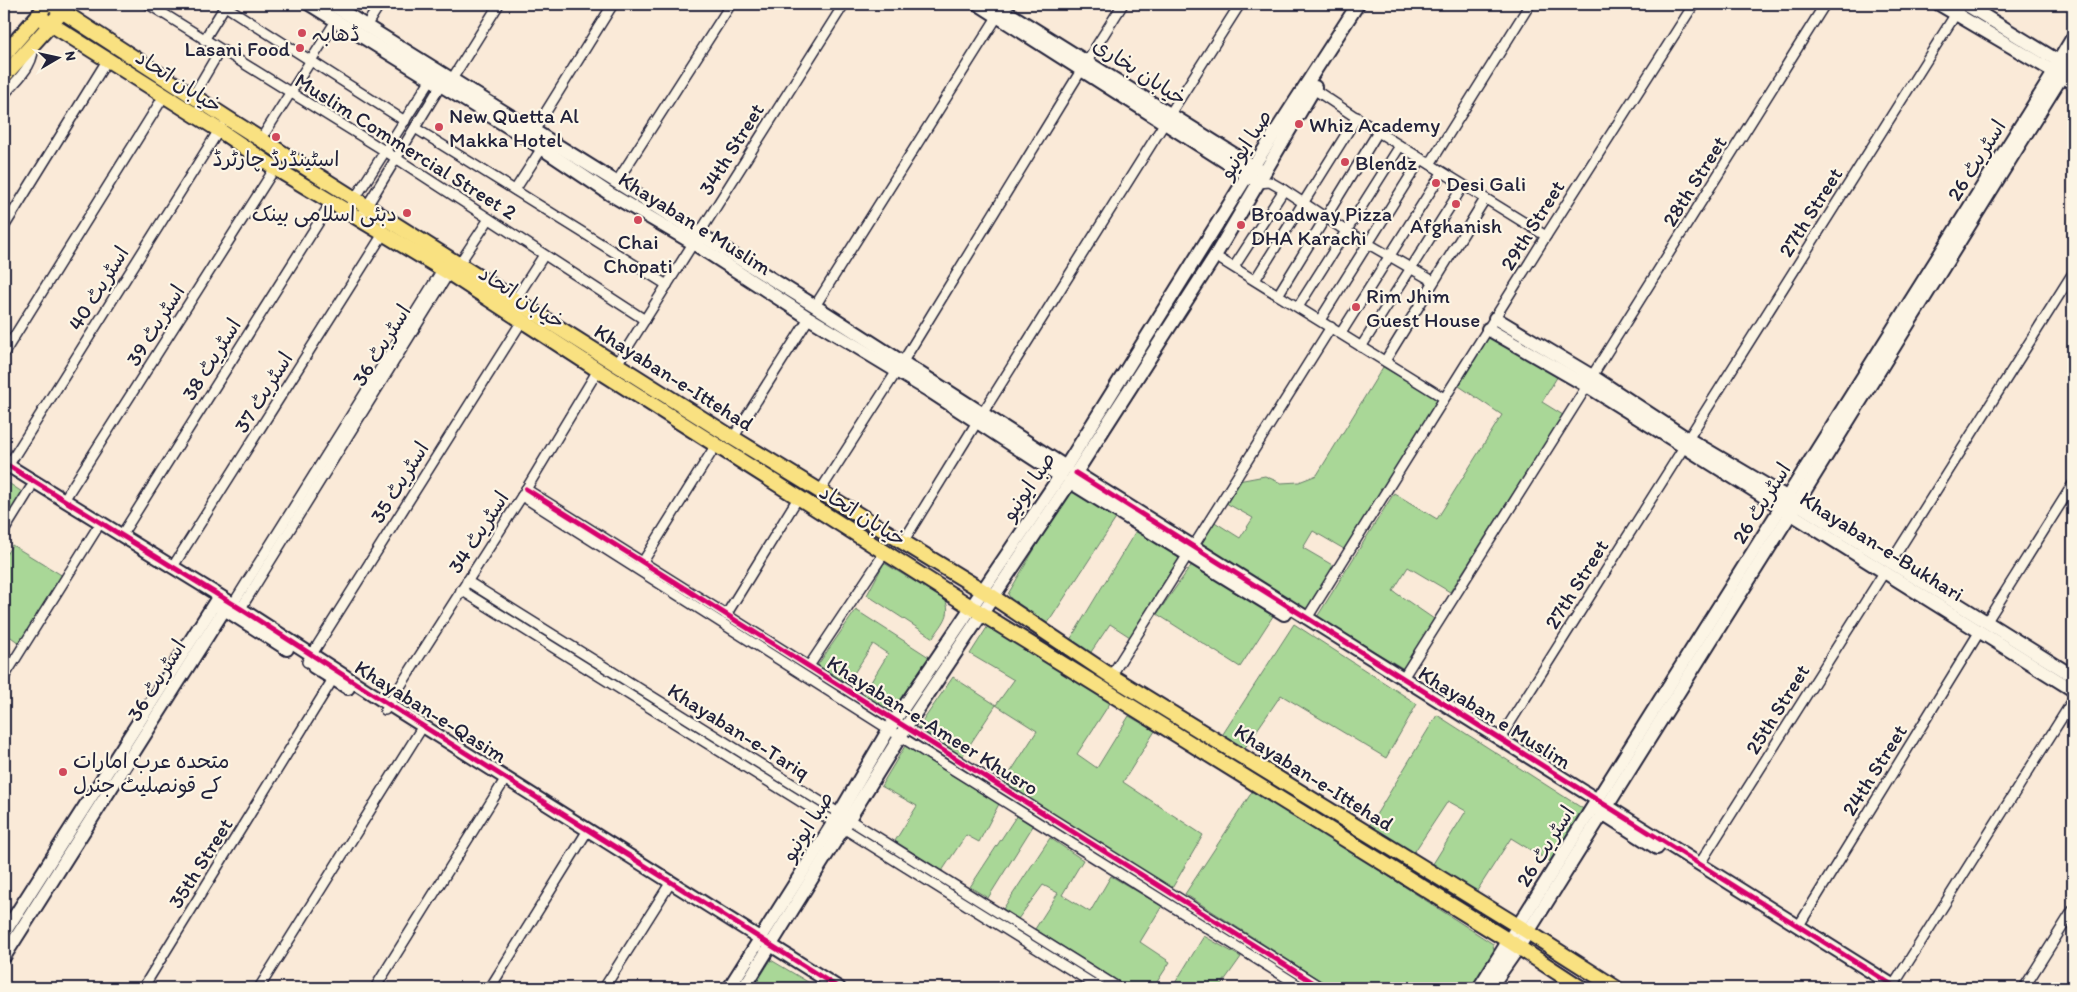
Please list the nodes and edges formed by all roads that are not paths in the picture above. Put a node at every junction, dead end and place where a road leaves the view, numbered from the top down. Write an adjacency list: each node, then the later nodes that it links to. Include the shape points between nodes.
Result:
1 (148, 4): 28 (street, Muslim Commercial Street 2)
2 (241, 4): 23 (street)
3 (309, 4): 25 (street, Khayaban e Muslim)
4 (331, 4): 26 (street, Khayaban e Muslim)
5 (380, 4): 26 (street)
6 (499, 4): 38 (street)
7 (613, 4): 52 (street)
8 (731, 4): 64 (street)
9 (844, 4): 79 (street, 34th Street)
10 (978, 4): 22 (street)
11 (1123, 4): 35 (street)
12 (1240, 4): 48 (street)
13 (1358, 4): 40 (street, صبا ایونیو)
14 (1367, 4): 40 (street, صبا ایونیو)
15 (1530, 4): 59 (street)
16 (1694, 4): 78 (street, 29th Street)
17 (1825, 4): 110 (street, 28th Street)
18 (1939, 4): 21 (street)
19 (224, 5): 23 (street); 28 (street)
20 (57, 6): 24 (main road); 44 (main road, خیابان اتحاد)
21 (1961, 7): 36 (street); 114 (street, 27th Street)
22 (1000, 8): 35 (street); 94 (street)
23 (236, 13): 34 (street)
24 (44, 20): 29 (main road); 32 (main road); 33 (main road, خیابان اتحاد)
25 (336, 21): 30 (street, Khayaban e Muslim); 34 (street)
26 (366, 26): 30 (street, Khayaban e Muslim)
27 (2073, 38): 36 (street, اسٹریٹ 26)
28 (204, 40): 31 (street, Muslim Commercial Street 2)
29 (33, 42): 37 (main road); 42 (street, via 30,65)
30 (387, 45): 38 (street, Khayaban e Muslim); 38 (street, Khayaban e Muslim)
31 (220, 50): 41 (street, Muslim Commercial Street 2); 44 (street)
32 (4, 55)
33 (108, 59): 43 (main road, خیابان اتحاد); 75 (street)
34 (310, 60): 41 (street); 49 (street)
35 (1085, 65): 48 (street); 108 (street)
36 (2065, 67): 39 (street); 124 (street, اسٹریٹ 26)
37 (4, 76)
38 (441, 81): 45 (street, Khayaban e Muslim); 49 (street); 50 (street)
39 (2073, 83)
40 (1310, 87): 46 (street); 63 (street, صبا ایونیو)
41 (290, 93): 54 (street); 57 (street, Muslim Commercial Street 2)
42 (4, 95)
43 (164, 96): 51 (main road, خیابان اتحاد); 105 (street)
44 (193, 96): 47 (main road, خیابان اتحاد)
45 (484, 106): 52 (street, Khayaban e Muslim); 56 (street, Khayaban e Muslim)
46 (1358, 117): 53 (street); 71 (street)
47 (227, 118): 51 (street, اسٹریٹ 40); 54 (main road, خیابان اتحاد)
48 (1167, 119): 63 (street); 112 (street)
49 (405, 121): 57 (street)
50 (415, 128): 58 (street); 66 (street)
51 (219, 130): 61 (main road, خیابان اتحاد); 116 (street, اسٹریٹ 40)
52 (534, 131): 60 (street, Khayaban e Muslim)
53 (1378, 132): 55 (street); 73 (street)
54 (261, 139): 70 (main road, خیابان اتحاد)
55 (1400, 146): 59 (street); 76 (street)
56 (542, 148): 60 (street, Khayaban e Muslim); 66 (street)
57 (385, 151): 58 (street, Muslim Commercial Street 2); 70 (street)
58 (395, 158): 70 (street); 74 (street, Muslim Commercial Street 2)
59 (1425, 162): 62 (street); 80 (street)
60 (580, 167): 64 (street, Khayaban e Muslim); 79 (street, Khayaban e Muslim)
61 (275, 168): 69 (main road, خیابان اتحاد); 123 (street, اسٹریٹ 39)
62 (1442, 173): 65 (street); 83 (street)
63 (1258, 176): 67 (street); 82 (street, صبا ایونیو); 117 (street, صبا ایونیو)
64 (616, 183): 79 (street, Khayaban e Muslim)
65 (1463, 186): 68 (street); 85 (street)
66 (515, 190): 91 (street)
67 (1284, 190): 71 (street); 84 (street)
68 (1485, 199): 78 (street); 90 (street)
69 (332, 201): 72 (main road, خیابان اتحاد); 127 (street, اسٹریٹ 38)
70 (361, 202): 72 (street); 72 (street); 86 (main road, Khayaban-e-Ittehad)
71 (1304, 204): 73 (street); 89 (street)
72 (353, 215): 77 (main road, خیابان اتحاد)
73 (1326, 217): 76 (street); 92 (street)
74 (489, 219): 81 (street, Muslim Commercial Street 2); 86 (street, اسٹریٹ 36)
75 (4, 227)
76 (1346, 231): 80 (street); 95 (street)
77 (384, 234): 86 (main road, خیابان اتحاد); 133 (street, اسٹریٹ 37)
78 (1546, 236): 100 (street, 29th Street)
79 (696, 238): 88 (street, Khayaban e Muslim); 91 (street, 34th Street)
80 (1369, 244): 83 (street); 98 (street)
81 (544, 255): 93 (street); 97 (street, Muslim Commercial Street 2)
82 (1216, 256): 84 (street); 117 (street, صبا ایونیو)
83 (1390, 256): 85 (street); 102 (street)
84 (1234, 267): 89 (street)
85 (1410, 268): 90 (street); 104 (street)
86 (450, 269): 93 (main road, Khayaban-e-Ittehad); 99 (main road, خیابان اتحاد); 139 (street, اسٹریٹ 36)
87 (2073, 273): 132 (street, 25th Street)
88 (759, 278): 94 (street, Khayaban e Muslim); 96 (street, Khayaban e Muslim)
89 (1256, 280): 92 (street)
90 (1433, 281): 106 (street)
91 (667, 285): 97 (street, 34th Street)
92 (1278, 295): 95 (street)
93 (515, 300): 107 (main road, Khayaban-e-Ittehad)
94 (815, 306): 103 (street, Khayaban e Muslim)
95 (1298, 307): 98 (street)
96 (809, 318): 103 (street, Khayaban e Muslim); 113 (street)
97 (645, 320): 107 (street, 34th Street)
98 (1320, 320): 101 (street)
99 (522, 321): 109 (main road, خیابان اتحاد); 145 (street, اسٹریٹ 35)
100 (1491, 323): 110 (street, Khayaban-e-Bukhari); 111 (street, 29th Street)
101 (1331, 327): 102 (street); 129 (street)
102 (1340, 333): 104 (street)
103 (856, 340): 108 (street, Khayaban e Muslim)
104 (1361, 346): 106 (street)
105 (4, 352)
106 (1385, 361): 111 (street)
107 (617, 364): 113 (main road, Khayaban-e-Ittehad)
108 (900, 367): 112 (street, Khayaban e Muslim); 120 (street)
109 (598, 370): 115 (main road, خیابان اتحاد); 121 (street, اسٹریٹ 34)
110 (1590, 381): 114 (street, Khayaban-e-Bukhari); 150 (street, 28th Street)
111 (1444, 398): 142 (street, 29th Street)
112 (980, 418): 117 (street, Khayaban e Muslim); 128 (street)
113 (733, 438): 120 (main road, Khayaban-e-Ittehad)
114 (1686, 443): 124 (street, Khayaban-e-Bukhari); 158 (street, 27th Street)
115 (716, 445): 122 (main road, خیابان اتحاد); 131 (street)
116 (5, 467): 119 (street, Khayaban-e-Qasim); 123 (street, Khayaban-e-Qasim)
117 (1068, 475): 129 (street, Khayaban e Muslim); 138 (street, صبا ایونیو)
118 (2073, 484): 143 (street, 24th Street)
119 (30, 489): 125 (street, Khayaban-e-Qasim); 126 (street)
120 (820, 492): 128 (main road, Khayaban-e-Ittehad)
121 (524, 493): 131 (street, Khayaban-e-Ameer Khusro); 134 (street, اسٹریٹ 34)
122 (798, 498): 130 (main road, خیابان اتحاد); 141 (street)
123 (64, 500): 127 (street, Khayaban-e-Qasim)
124 (1790, 506): 132 (street, Khayaban-e-Bukhari); 161 (street, اسٹریٹ 26)
125 (96, 530): 139 (street, Khayaban-e-Qasim); 149 (street)
126 (4, 531)
127 (121, 536): 133 (street, Khayaban-e-Qasim)
128 (903, 542): 138 (main road, Khayaban-e-Ittehad)
129 (1190, 551): 137 (street, Khayaban e Muslim); 147 (street)
130 (885, 552): 140 (main road, خیابان اتحاد); 146 (street)
131 (640, 566): 135 (street, Khayaban-e-Ameer Khusro)
132 (1888, 567): 143 (street, Khayaban-e-Bukhari); 164 (street, 25th Street)
133 (172, 568): 139 (street, Khayaban-e-Qasim)
134 (467, 581): 136 (street, اسٹریٹ 34); 162 (street, Khayaban-e-Tariq)
135 (675, 589): 141 (street, Khayaban-e-Ameer Khusro); 156 (street, Khayaban-e-Ameer Khusro)
136 (461, 590): 155 (street, اسٹریٹ 34); 162 (street, Khayaban-e-Tariq)
137 (1254, 591): 142 (street, Khayaban e Muslim); 144 (street, Khayaban e Muslim)
138 (987, 594): 140 (street, صبا ایونیو); 147 (main road, Khayaban-e-Ittehad)
139 (228, 606): 145 (street, Khayaban-e-Qasim); 170 (street, اسٹریٹ 36); 173 (street, اسٹریٹ 36)
140 (977, 610): 156 (street, صبا ایونیو); 172 (main road, Khayaban-e-Ittehad)
141 (726, 615): 146 (street, Khayaban-e-Ameer Khusro)
142 (1307, 618): 144 (street, Khayaban e Muslim)
143 (1984, 626): 148 (street, Khayaban-e-Bukhari); 152 (street, Khayaban-e-Bukhari); 168 (street, 24th Street)
144 (1362, 658): 150 (street, Khayaban e Muslim); 154 (street, Khayaban e Muslim)
145 (309, 659): 151 (street, Khayaban-e-Qasim); 155 (street, Khayaban-e-Qasim)
146 (808, 666): 156 (street, Khayaban-e-Ameer Khusro)
147 (1111, 676): 169 (main road, Khayaban-e-Ittehad)
148 (2073, 676)
149 (4, 677)
150 (1403, 678): 154 (street, Khayaban e Muslim)
151 (333, 679): 155 (street, Khayaban-e-Qasim); 175 (street, 35th Street)
152 (2073, 690)
153 (2073, 700): 192 (street)
154 (1435, 704): 158 (street, Khayaban e Muslim); 159 (street, Khayaban e Muslim)
155 (387, 707): 157 (street, Khayaban-e-Qasim)
156 (898, 728): 162 (street, صبا ایونیو); 165 (street, Khayaban-e-Ameer Khusro)
157 (421, 729): 160 (street, Khayaban-e-Qasim); 176 (street)
158 (1499, 740): 159 (street, Khayaban e Muslim)
159 (1539, 769): 161 (street, Khayaban e Muslim)
160 (504, 781): 163 (street, Khayaban-e-Qasim); 177 (street)
161 (1600, 806): 164 (street, Khayaban e Muslim); 169 (street, اسٹریٹ 26); 174 (street, Khayaban e Muslim)
162 (840, 821): 171 (street, صبا ایونیو); 184 (street, Khayaban-e-Tariq); 185 (street, Khayaban-e-Tariq)
163 (586, 833): 166 (street, Khayaban-e-Qasim); 178 (street)
164 (1699, 865): 168 (street, Khayaban e Muslim)
165 (1145, 883): 186 (street, Khayaban-e-Ameer Khusro); 187 (street, Khayaban-e-Ameer Khusro)
166 (669, 885): 171 (street, Khayaban-e-Qasim); 179 (street)
167 (2073, 910): 193 (street)
168 (1798, 927): 174 (street, Khayaban e Muslim)
169 (1523, 929): 172 (street, اسٹریٹ 26); 191 (main road, Khayaban-e-Ittehad)
170 (4, 933)
171 (764, 945): 180 (street, صبا ایونیو); 181 (street, صبا ایونیو); 182 (street, Khayaban-e-Qasim); 183 (street, Khayaban-e-Qasim)
172 (1514, 945): 188 (street, اسٹریٹ 26); 189 (street, اسٹریٹ 26); 190 (main road, Khayaban-e-Ittehad)
173 (4, 957)
174 (1842, 959): 192 (street, Khayaban e Muslim)
175 (143, 988)
176 (259, 988)
177 (375, 988)
178 (490, 988)
179 (604, 988)
180 (729, 988)
181 (744, 988)
182 (827, 988)
183 (840, 988)
184 (1100, 988)
185 (1120, 988)
186 (1303, 988)
187 (1322, 988)
188 (1479, 988)
189 (1490, 988)
190 (1581, 988)
191 (1616, 988)
192 (1890, 988)
193 (2024, 988)

